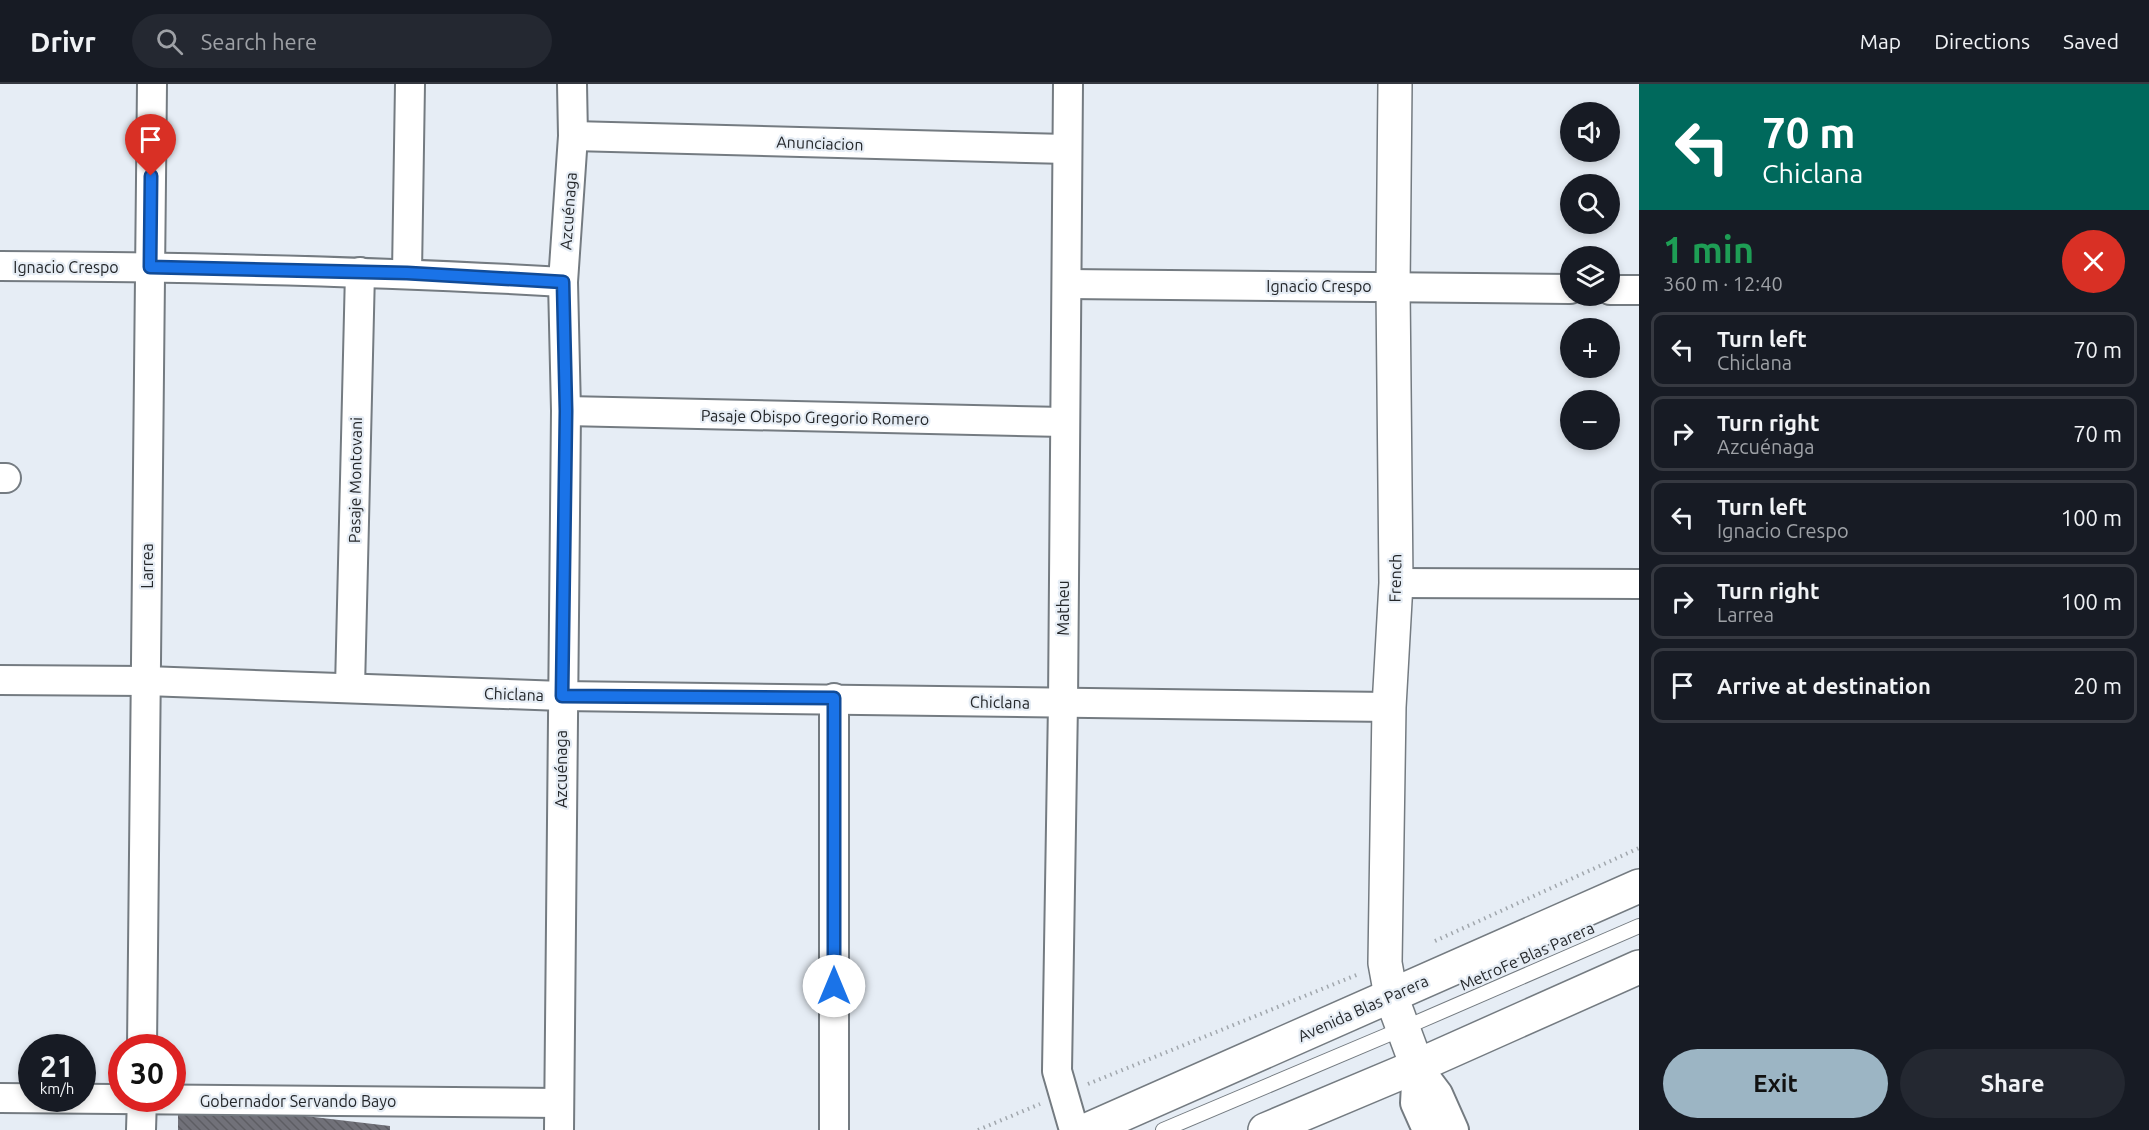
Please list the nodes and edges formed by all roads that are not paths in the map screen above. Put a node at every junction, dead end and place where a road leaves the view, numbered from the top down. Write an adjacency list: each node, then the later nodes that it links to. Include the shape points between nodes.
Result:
1 (152, 84): 9 (street, Larrea)
2 (410, 84): 11 (street)
3 (572, 84): 6 (street, Azcuénaga)
4 (1068, 84): 7 (street, Matheu)
5 (1395, 84): 14 (main road, French)
6 (573, 136): 7 (street, Anunciacion); 12 (street, Azcuénaga)
7 (1067, 149): 13 (street, Matheu)
8 (0, 266): 9 (street, Ignacio Crespo)
9 (150, 267): 10 (street, Ignacio Crespo); 23 (street, Larrea)
10 (360, 272): 11 (street, Ignacio Crespo); 24 (street, Pasaje Montovani)
11 (407, 273): 12 (street, Ignacio Crespo)
12 (563, 282): 18 (street, Azcuénaga)
13 (1067, 284): 14 (street, Ignacio Crespo); 19 (street, Matheu)
14 (1393, 287): 15 (street, Ignacio Crespo); 20 (main road, French)
15 (1560, 289)
16 (1620, 290): 17 (street)
17 (1639, 290)
18 (566, 411): 19 (street, Pasaje Obispo Gregorio Romero); 25 (street, Azcuénaga)
19 (1064, 422): 27 (street, Matheu)
20 (1396, 584): 21 (street); 28 (main road, French)
21 (1639, 584)
22 (0, 680): 23 (street, Chiclana)
23 (146, 681): 24 (street, Chiclana); 34 (street, Larrea)
24 (350, 688): 25 (street, Chiclana)
25 (562, 696): 26 (street, Chiclana); 40 (street, Azcuénaga)
26 (834, 698): 27 (street, Chiclana); 42 (street)
27 (1063, 703): 28 (street, Chiclana); 43 (street, Matheu, via 1057,1071)
28 (1389, 707): 32 (main road, French, via 1386,963)
29 (1639, 886): 32 (main road, Avenida Blas Parera)
30 (1639, 926): 33 (lane, MetroFe Blas Parera)
31 (1639, 968): 35 (main road)
32 (1391, 996): 33 (main road, French); 44 (main road, Avenida Blas Parera)
33 (1404, 1029): 35 (main road, French); 45 (lane, MetroFe Blas Parera)
34 (142, 1034)
35 (1417, 1066): 46 (main road); 47 (street, French, via 1415,1103); 48 (street, French, via 1437,1094)
36 (0, 1098): 37 (street, Gobernador Servando Bayo)
37 (108, 1099)
38 (186, 1101): 40 (street, Gobernador Servando Bayo)
39 (142, 1112): 41 (street)
40 (559, 1116)
41 (141, 1130)
42 (834, 1130)
43 (1074, 1130)
44 (1087, 1130)
45 (1163, 1130)
46 (1265, 1130)
47 (1427, 1130)
48 (1454, 1130)

